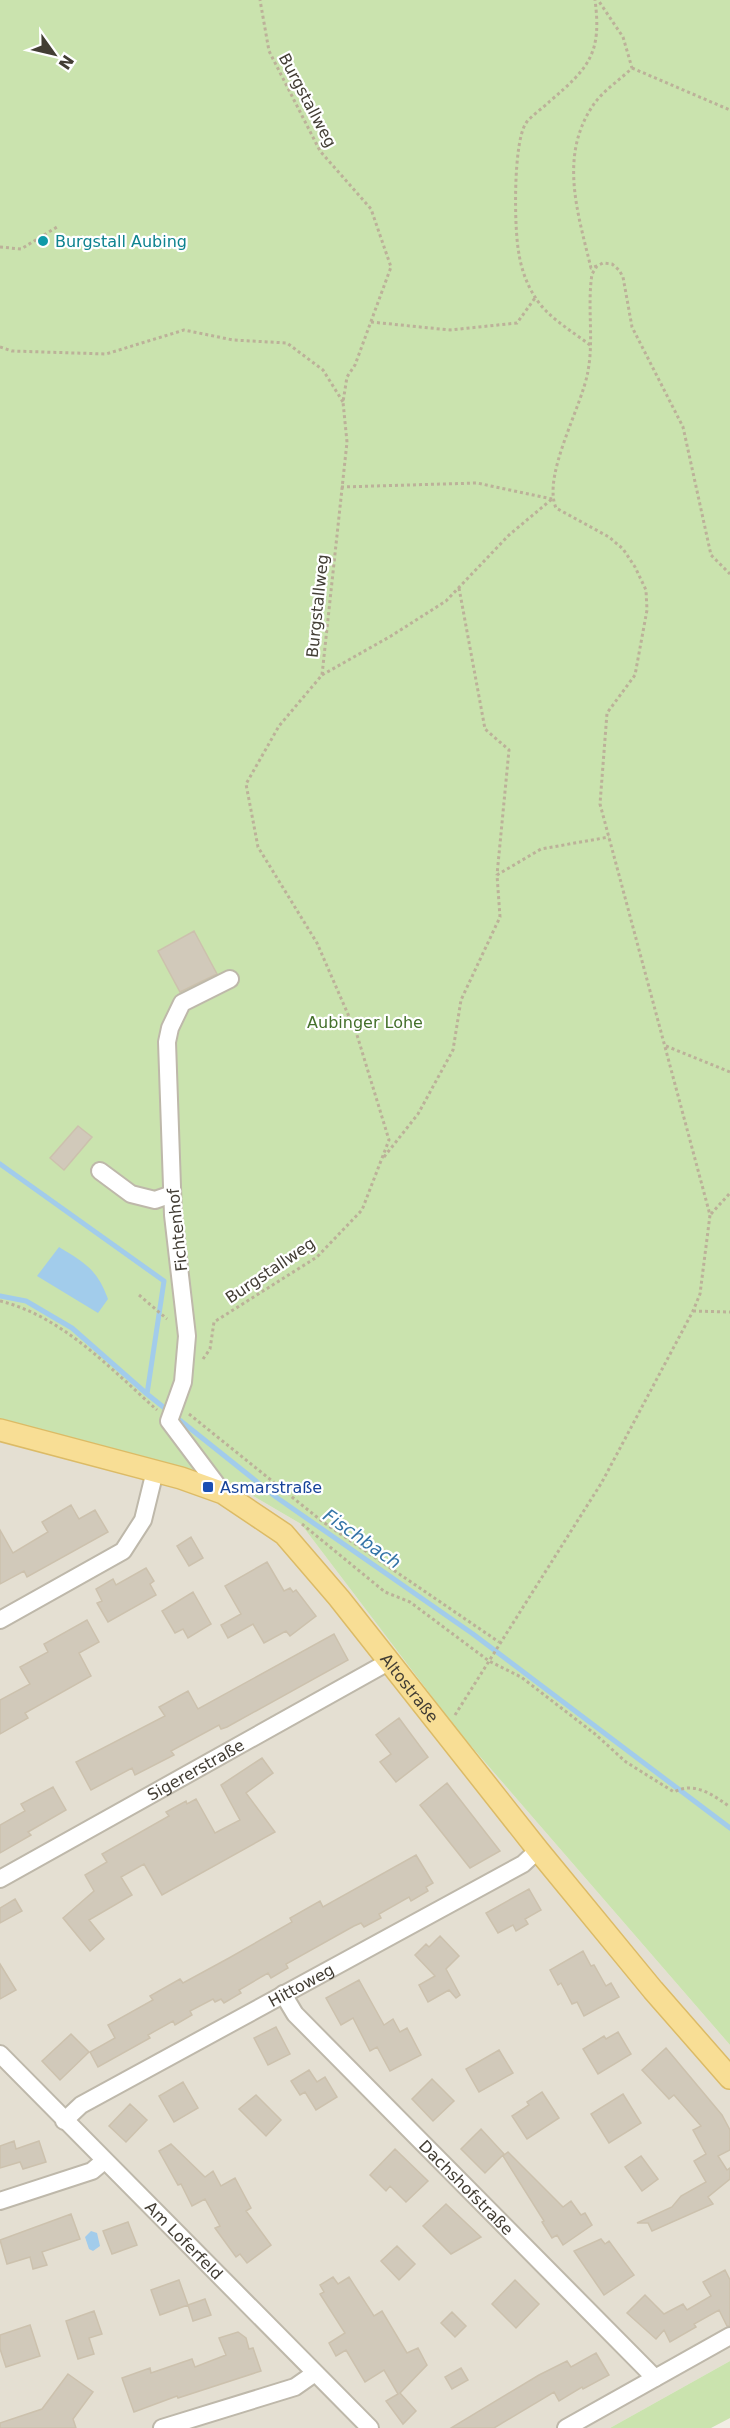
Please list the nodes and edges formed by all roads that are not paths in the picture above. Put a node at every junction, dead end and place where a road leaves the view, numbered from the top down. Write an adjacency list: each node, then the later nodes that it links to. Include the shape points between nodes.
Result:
1 (230, 979): 3 (street, Fichtenhof, via 182,1004 170,1028 167,1042)
2 (100, 1171): 3 (street, via 131,1194 155,1200)
3 (172, 1194): 6 (street, Fichtenhof, via 187,1336 183,1382 169,1421)
4 (0, 1430): 5 (main road, Altostraße)
5 (155, 1471): 6 (main road, Altostraße); 7 (street, via 143,1520 123,1551)
6 (223, 1493): 8 (main road, Altostraße, via 284,1534)
7 (0, 1620)
8 (390, 1661): 9 (main road, Altostraße); 10 (street, Sigererstraße)
9 (538, 1850): 11 (street, Hittoweg, via 523,1863); 13 (main road, Altostraße)
10 (0, 1879)
11 (283, 1994): 14 (street, Hittoweg, via 81,2105); 19 (street, Dachshofstraße, via 304,2023)
12 (0, 2054): 14 (street, Am Loferfeld)
13 (730, 2078)
14 (64, 2121): 15 (street, Am Loferfeld)
15 (104, 2161): 16 (street, via 92,2171); 18 (street, Am Loferfeld)
16 (0, 2201)
17 (730, 2336): 19 (street)
18 (315, 2373): 20 (street, via 295,2387); 21 (street, Am Loferfeld)
19 (654, 2378): 22 (street)
20 (162, 2428)
21 (370, 2428)
22 (566, 2428)

